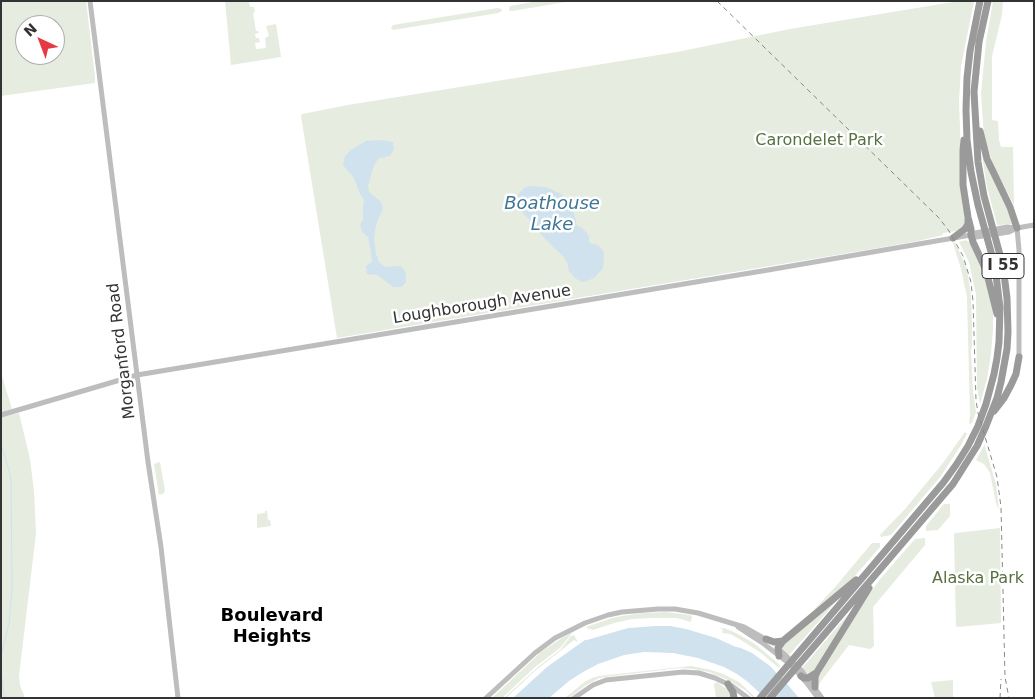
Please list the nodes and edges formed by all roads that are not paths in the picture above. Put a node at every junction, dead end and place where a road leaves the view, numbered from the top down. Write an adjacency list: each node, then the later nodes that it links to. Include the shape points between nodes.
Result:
1 (90, 1): 13 (main road, Morganford Road)
2 (980, 1): 5 (highway, I 55, via 968,61)
3 (988, 1): 4 (highway, I 55, via 977,58)
4 (976, 118): 8 (highway, via 987,159 1008,201); 15 (highway, I 55, via 978,162 1003,266 1007,298 1006,357)
5 (966, 127): 6 (highway, via 963,185); 11 (highway, I 55, via 974,189 996,275)
6 (968, 217): 9 (highway); 10 (highway, via 966,228)
7 (1034, 225): 8 (main road, Loughborough Avenue)
8 (1017, 228): 9 (main road, Loughborough Avenue); 12 (main road)
9 (974, 235): 10 (main road, Loughborough Avenue); 11 (highway, via 974,246 986,270)
10 (955, 237): 13 (main road, Loughborough Avenue)
11 (1000, 324): 16 (highway, I 55, via 992,382 968,446 943,483)
12 (1019, 357): 15 (highway, via 1012,385)
13 (137, 376): 14 (main road, Loughborough Avenue); 27 (main road, Morganford Road)
14 (1, 415)
15 (991, 415): 17 (highway, I 55, via 960,475)
16 (872, 567): 20 (highway); 30 (highway, I 55)
17 (879, 571): 22 (highway); 31 (highway, I 55)
18 (736, 626): 19 (main road); 21 (main road); 28 (main road, via 690,611 667,609 633,610 600,618 548,643)
19 (766, 639): 20 (highway); 21 (main road)
20 (783, 641): 21 (highway)
21 (778, 652): 23 (main road)
22 (817, 672): 23 (highway); 25 (highway)
23 (804, 677): 25 (main road); 32 (main road)
24 (728, 684): 26 (highway); 29 (main road, via 702,674 674,672 606,680)
25 (815, 687): 33 (main road)
26 (740, 696)
27 (178, 698)
28 (486, 698)
29 (574, 698)
30 (760, 698)
31 (770, 698)
32 (818, 698)
33 (822, 698)

